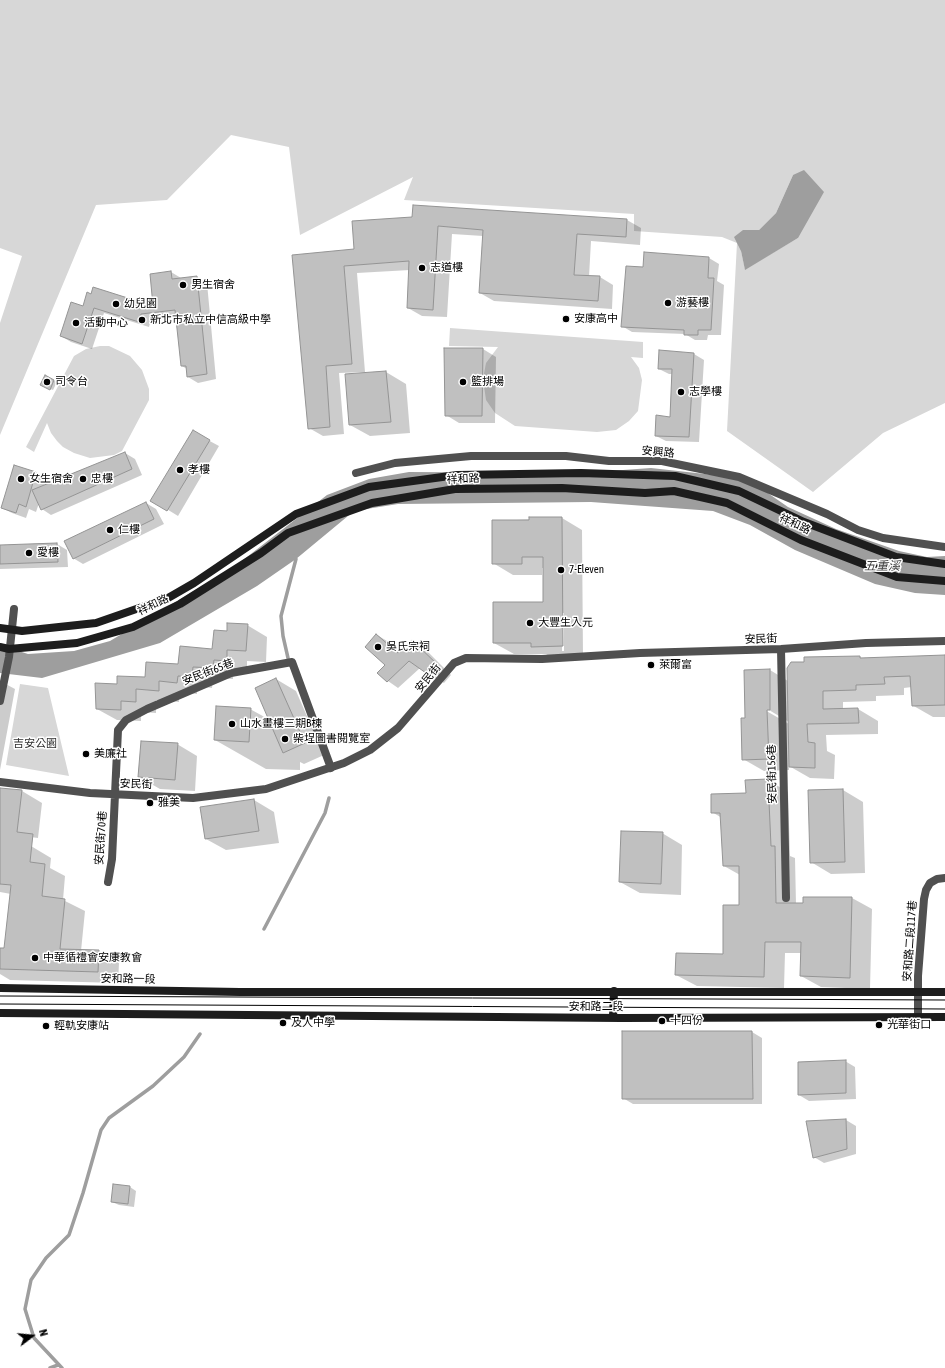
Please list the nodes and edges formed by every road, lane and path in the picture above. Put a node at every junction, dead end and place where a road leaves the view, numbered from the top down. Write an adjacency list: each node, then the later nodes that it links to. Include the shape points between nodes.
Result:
1 (356, 473): 2 (street, 安興路, via 395,463 471,456 566,456 609,461 662,462 739,477 858,530 883,538)
2 (945, 547)
3 (945, 564): 7 (main road, 祥和路, via 896,557 804,522 738,491 675,476 581,473 457,475 369,487 296,514 168,598 96,623)
4 (945, 581): 11 (main road, 祥和路, via 897,577 801,540 727,503 674,491 645,493 562,488 455,489 372,503 288,533 180,604 132,627 77,643)
5 (14, 609): 7 (street)
6 (0, 628): 7 (main road, 祥和路)
7 (10, 630): 11 (street)
8 (945, 641): 10 (street, 安民街)
9 (0, 646): 11 (main road, 祥和路)
10 (781, 649): 13 (street, 安民街, via 542,659 466,658 454,664 398,728 370,750); 18 (street, 安民街156巷)
11 (9, 653): 12 (street)
12 (0, 699)
13 (331, 768): 15 (street, 安民街, via 266,789 193,798); 15 (street, 安民街65巷, via 292,662 231,673 126,720 118,730)
14 (0, 782): 15 (street, 安民街)
15 (115, 794): 17 (street, 安民街70巷, via 112,859)
16 (945, 878): 22 (street, 安和路二段117巷, via 930,883 926,890)
17 (108, 882)
18 (786, 898)
19 (0, 988): 21 (main road, 安和路一段)
20 (614, 991): 21 (main road, 安和路二段); 22 (main road, 安和路二段); 27 (main road)
21 (256, 992)
22 (917, 992): 23 (main road, 安和路二段); 25 (street, 安和路二段117巷)
23 (945, 992)
24 (0, 1013): 27 (main road, 安和路二段)
25 (918, 1017): 26 (main road, 安和路二段); 27 (main road, 安和路二段)
26 (945, 1017)
27 (613, 1018)

